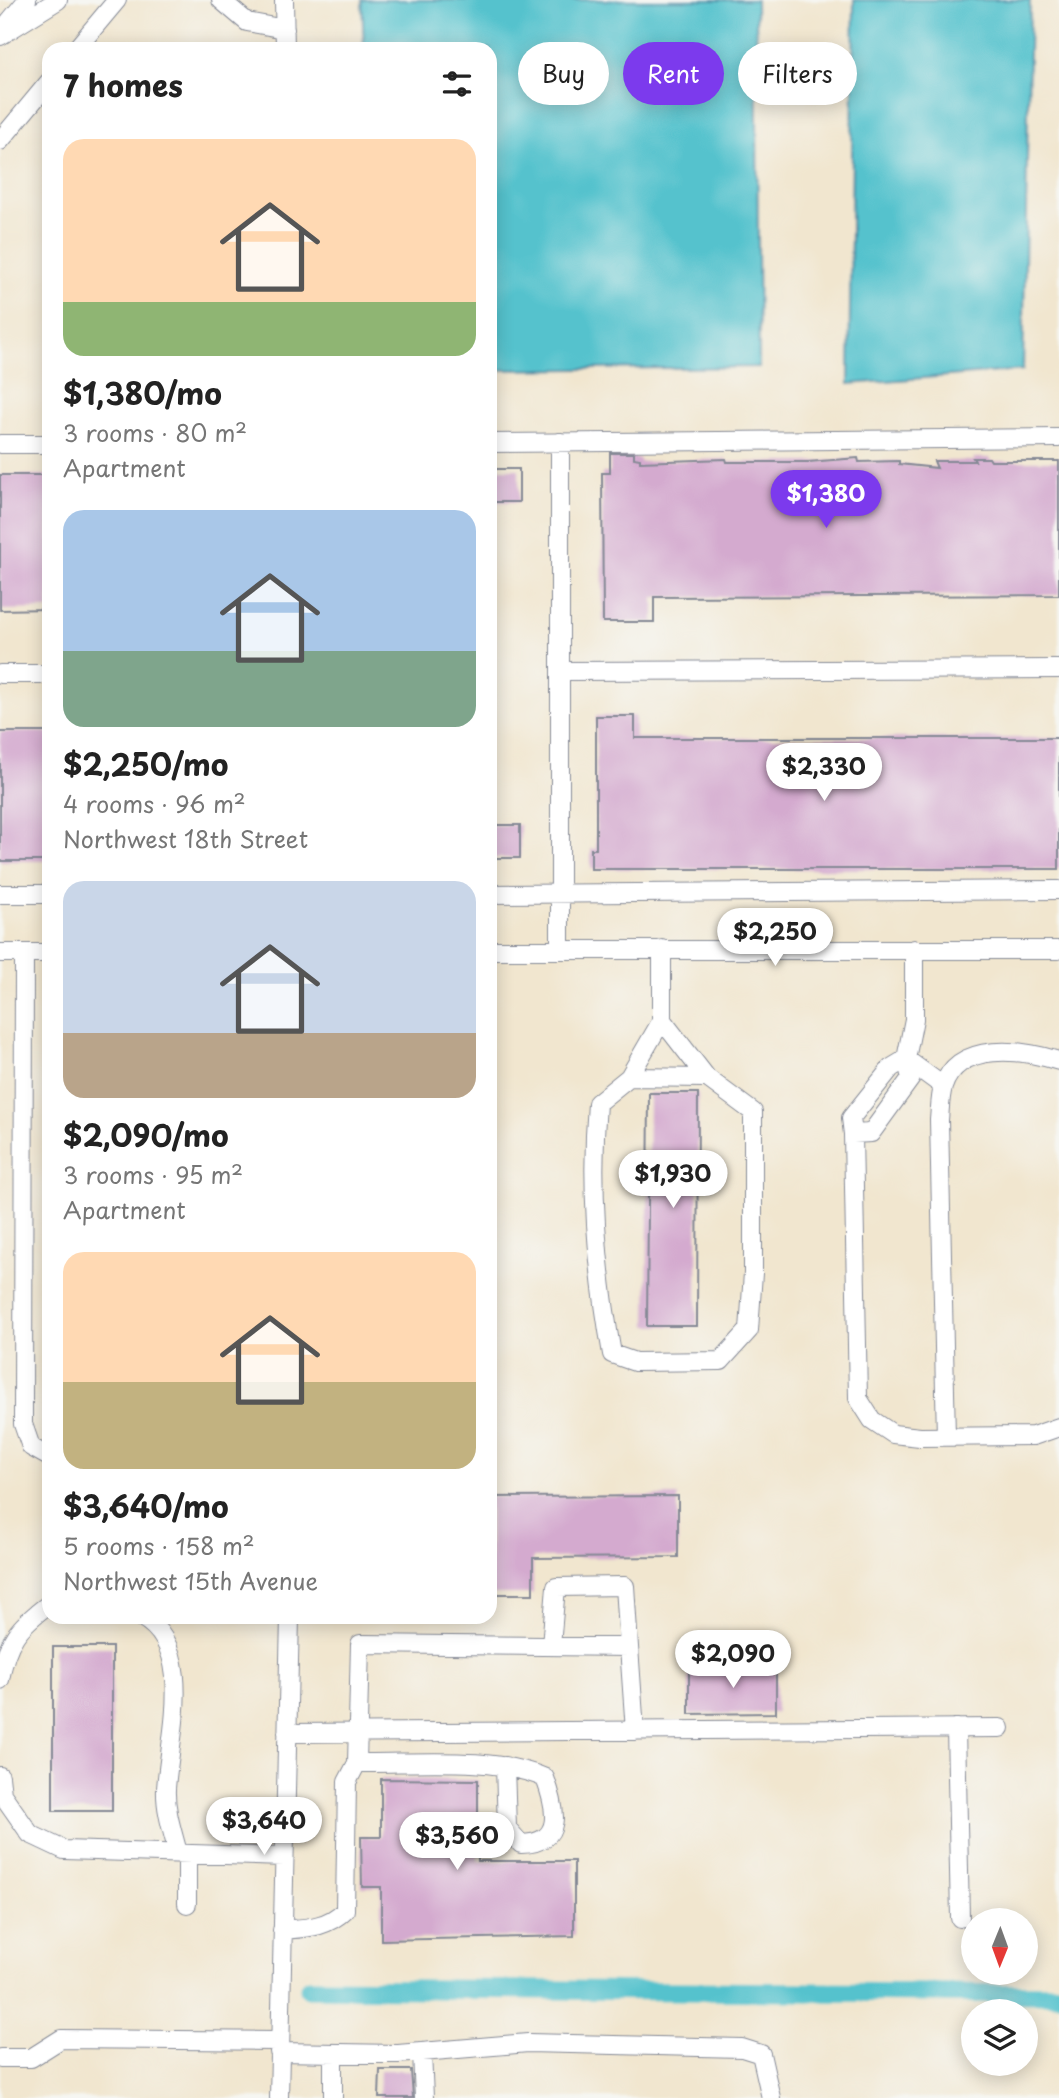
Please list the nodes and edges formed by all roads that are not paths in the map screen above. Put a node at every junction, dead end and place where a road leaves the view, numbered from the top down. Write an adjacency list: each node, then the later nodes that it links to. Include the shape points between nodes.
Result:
1 (27, 0): 7 (street)
2 (58, 0): 7 (street)
3 (117, 0): 8 (street)
4 (221, 0): 6 (street, via 247,22)
5 (284, 0): 6 (street)
6 (285, 29): 9 (street)
7 (0, 34)
8 (82, 42)
9 (285, 42)
10 (42, 90): 11 (street)
11 (0, 141)
12 (1059, 438): 13 (street)
13 (560, 442): 14 (street); 18 (street)
14 (497, 443)
15 (0, 444): 16 (street)
16 (42, 444)
17 (1059, 669): 18 (street)
18 (560, 671): 25 (street)
19 (0, 674): 20 (street)
20 (42, 674)
21 (1059, 890): 25 (street)
22 (0, 894): 23 (street)
23 (42, 894)
24 (497, 894): 25 (street)
25 (561, 894): 29 (street)
26 (662, 949): 27 (street); 29 (street); 34 (street)
27 (914, 949): 30 (street); 35 (street, via 915,1019)
28 (497, 950): 29 (street)
29 (560, 950)
30 (1059, 950)
31 (0, 953): 32 (street)
32 (24, 953): 33 (street); 43 (street, via 23,1424 31,1447)
33 (42, 953)
34 (662, 1020): 37 (street); 38 (street)
35 (906, 1059): 39 (street); 40 (street, via 891,1068 856,1110 851,1118); 40 (street, via 911,1078 895,1103 871,1133)
36 (1059, 1061): 39 (street, via 1037,1055 983,1053 959,1063)
37 (629, 1077): 38 (street); 38 (street, via 597,1103 592,1157 601,1291 612,1354 635,1362 721,1361 749,1330 752,1112)
38 (707, 1078)
39 (943, 1086): 42 (street, via 939,1120)
40 (853, 1134): 42 (street, via 858,1398 872,1420 893,1434)
41 (1059, 1427): 42 (street, via 1033,1436)
42 (946, 1437)
43 (42, 1453)
44 (42, 1609): 49 (street, via 21,1624 4,1656)
45 (148, 1624): 58 (street, via 172,1650 175,1689 166,1791)
46 (290, 1624): 54 (street)
47 (551, 1646): 48 (street); 48 (street, via 556,1587 625,1586); 53 (street, via 360,1644)
48 (629, 1647): 52 (street)
49 (0, 1680)
50 (956, 1728): 51 (street); 52 (street); 61 (street)
51 (1000, 1728)
52 (635, 1731): 53 (street)
53 (358, 1732): 54 (street); 55 (street)
54 (286, 1733): 59 (street)
55 (357, 1763): 56 (street); 62 (street, via 346,1782 345,1910 334,1921 317,1927)
56 (505, 1766)
57 (0, 1776): 58 (street, via 2,1794 30,1834 64,1850)
58 (182, 1853): 59 (street); 60 (street)
59 (284, 1857): 62 (street)
60 (187, 1904)
61 (960, 1918)
62 (282, 1930): 63 (street)
63 (279, 2047): 65 (street); 66 (street, via 61,2039 31,2058); 67 (street)
64 (422, 2052): 65 (street); 69 (street); 70 (street, via 528,2043 742,2048 761,2054)
65 (333, 2053): 68 (street)
66 (0, 2058)
67 (279, 2098)
68 (333, 2098)
69 (424, 2098)
70 (771, 2098)

